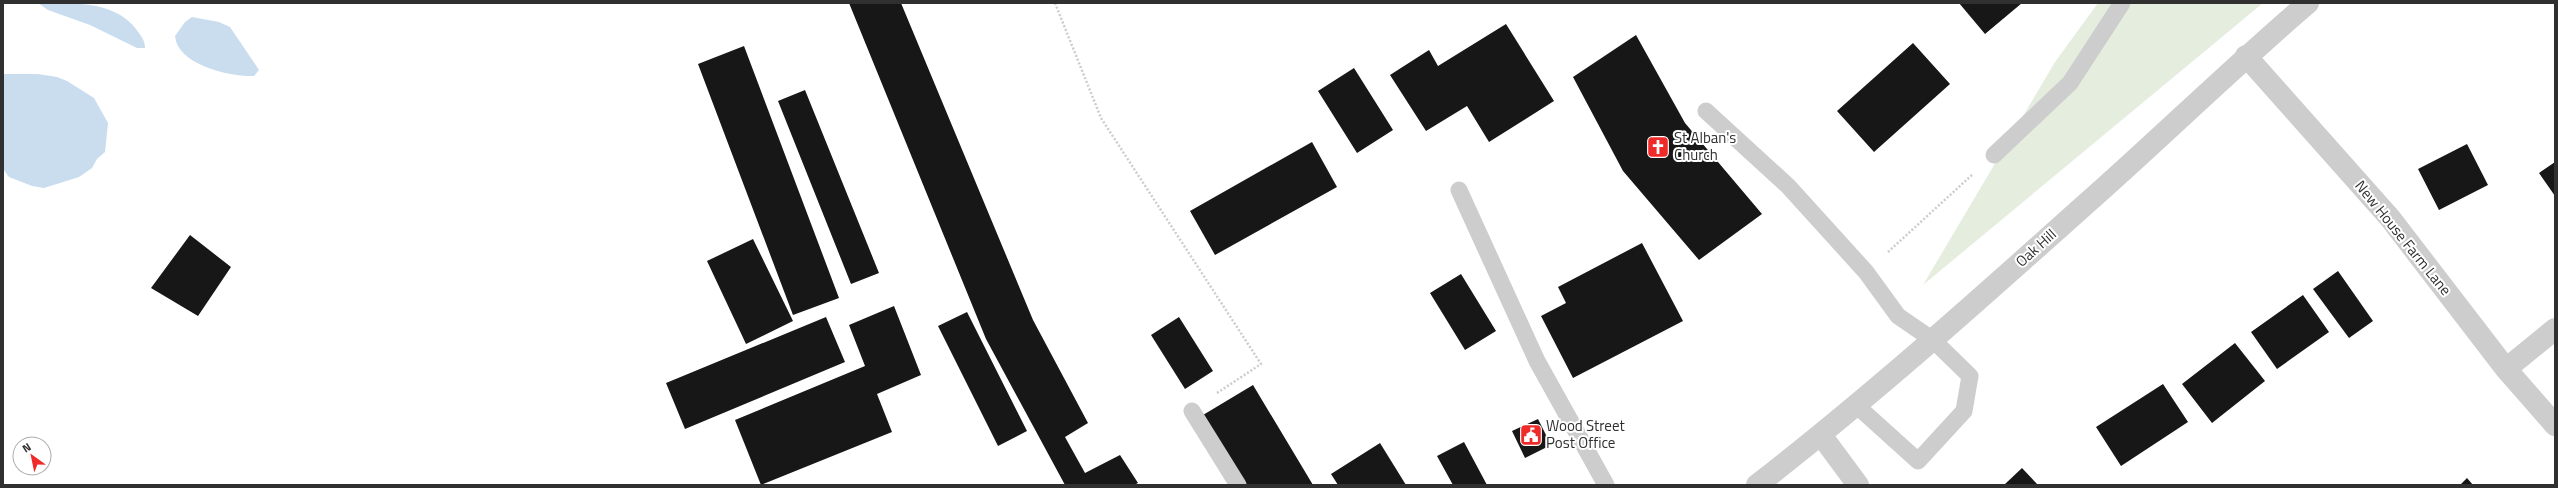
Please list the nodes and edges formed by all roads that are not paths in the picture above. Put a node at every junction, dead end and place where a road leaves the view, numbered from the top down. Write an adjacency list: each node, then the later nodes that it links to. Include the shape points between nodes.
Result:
1 (2122, 3): 5 (lane, via 2070,83)
2 (2308, 3): 3 (street, Oak Hill)
3 (2246, 56): 8 (street, Oak Hill, via 2107,185); 9 (street, New House Farm Lane, via 2390,218)
4 (1706, 111): 8 (lane, via 1788,186 1866,272 1898,316)
5 (1994, 155)
6 (1459, 190): 15 (lane, via 1537,361)
7 (2555, 329): 9 (street)
8 (1933, 340): 10 (street, Oak Hill); 10 (lane, via 1970,376 1964,411 1918,461)
9 (2506, 369): 12 (street, New House Farm Lane)
10 (1856, 405): 13 (street, Oak Hill)
11 (1192, 411): 14 (lane)
12 (2555, 425)
13 (1821, 435): 16 (street, Oak Hill); 17 (street)
14 (1238, 485)
15 (1606, 485)
16 (1757, 485)
17 (1858, 485)

